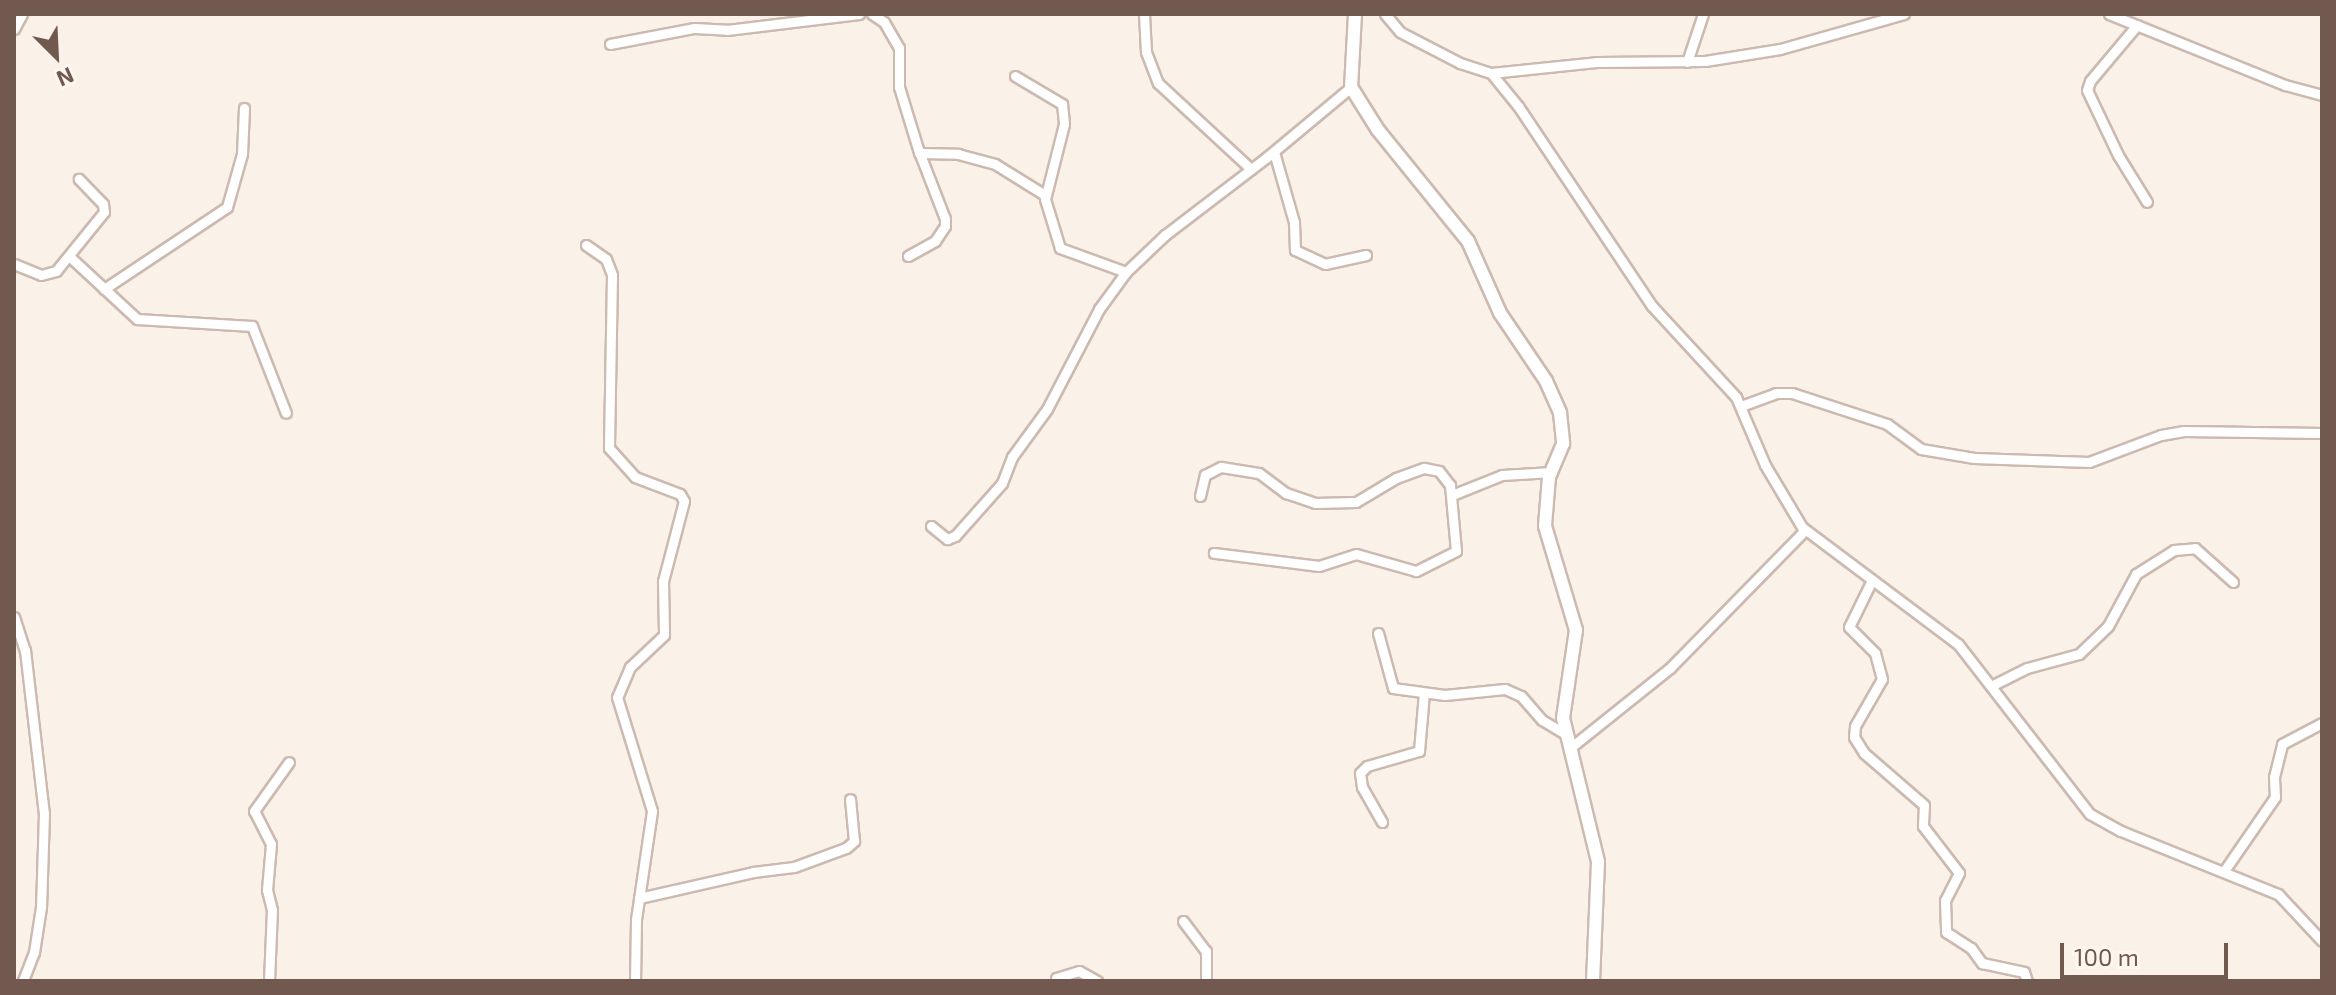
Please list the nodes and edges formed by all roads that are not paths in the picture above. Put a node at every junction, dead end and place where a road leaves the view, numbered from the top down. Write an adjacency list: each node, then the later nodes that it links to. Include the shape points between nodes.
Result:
1 (22, 14): 11 (street)
2 (859, 14): 12 (street, via 727,30 694,28)
3 (872, 14): 20 (street, via 884,22 899,48 899,87)
4 (1144, 14): 21 (street, via 1146,52 1158,83)
5 (1355, 14): 16 (street)
6 (1385, 14): 14 (street, via 1400,32)
7 (1703, 14): 13 (street)
8 (1904, 14): 13 (street, via 1780,49)
9 (2109, 14): 10 (street)
10 (2137, 25): 17 (street); 24 (street, via 2087,90)
11 (14, 29)
12 (610, 44)
13 (1687, 62): 14 (street, via 1598,62)
14 (1491, 73): 32 (street, via 1652,306)
15 (1015, 76): 23 (street, via 1062,104 1064,124)
16 (1351, 87): 19 (street); 35 (street, via 1404,164 1460,230 1505,322 1546,381 1563,428 1561,455)
17 (2322, 95)
18 (244, 108): 31 (street, via 242,154 227,207)
19 (1274, 152): 21 (street); 26 (street, via 1294,222 1295,250 1325,264)
20 (919, 153): 23 (street, via 958,154 995,164); 28 (street, via 945,226 935,241)
21 (1251, 169): 30 (street)
22 (79, 179): 27 (street, via 105,208)
23 (1045, 195): 30 (street, via 1062,251)
24 (2147, 202)
25 (586, 245): 53 (street, via 606,259 612,275 609,448 642,482 680,494 684,501 663,581 664,635 630,667 617,697 652,811)
26 (1366, 255)
27 (69, 256): 29 (street, via 45,276); 31 (street)
28 (908, 256)
29 (14, 264)
30 (1126, 272): 38 (street, via 1099,309 1047,409 1012,457 1002,483 955,536 947,539)
31 (104, 289): 33 (street, via 137,319 252,326)
32 (1741, 406): 34 (street, via 1792,393 1887,424 1921,449 1974,458 2089,462 2184,431); 39 (street, via 1765,465)
33 (286, 413)
34 (2322, 433)
35 (1552, 472): 36 (street, via 1502,475); 48 (street, via 1544,516 1547,541 1576,630 1563,718)
36 (1452, 495): 37 (street, via 1448,479 1424,468 1356,502 1315,503 1286,493 1259,473 1221,467 1205,475); 40 (street, via 1456,551 1416,571 1356,554 1319,566)
37 (1200, 496)
38 (931, 526)
39 (1805, 530): 41 (street); 48 (street, via 1670,668)
40 (1214, 553)
41 (1872, 580): 45 (street, via 1952,638); 63 (street, via 1849,627 1875,653 1882,679 1854,737 1864,753 1924,805 1923,826 1959,873 1945,900 1946,932 1971,948 1982,963 2024,972)
42 (2233, 582): 45 (street, via 2195,548 2174,550 2136,574 2108,626 2079,654 2027,668)
43 (14, 617): 57 (street, via 24,642 44,813 39,918)
44 (1378, 633): 46 (street, via 1393,688)
45 (1991, 686): 52 (street, via 2090,814)
46 (1424, 693): 48 (street, via 1513,691); 51 (street, via 1419,751 1367,766 1360,773)
47 (2322, 723): 52 (street, via 2282,744 2275,797)
48 (1568, 741): 62 (street, via 1598,862)
49 (289, 762): 58 (street, via 254,811 271,844)
50 (850, 799): 53 (street, via 854,841 846,848 794,867)
51 (1382, 822)
52 (2224, 871): 55 (street, via 2278,894)
53 (639, 898): 59 (street)
54 (1183, 921): 61 (street, via 1206,951)
55 (2322, 941)
56 (1056, 978): 60 (street, via 1079,971)
57 (23, 981)
58 (269, 981)
59 (635, 981)
60 (1097, 981)
61 (1206, 981)
62 (1593, 981)
63 (2027, 981)

